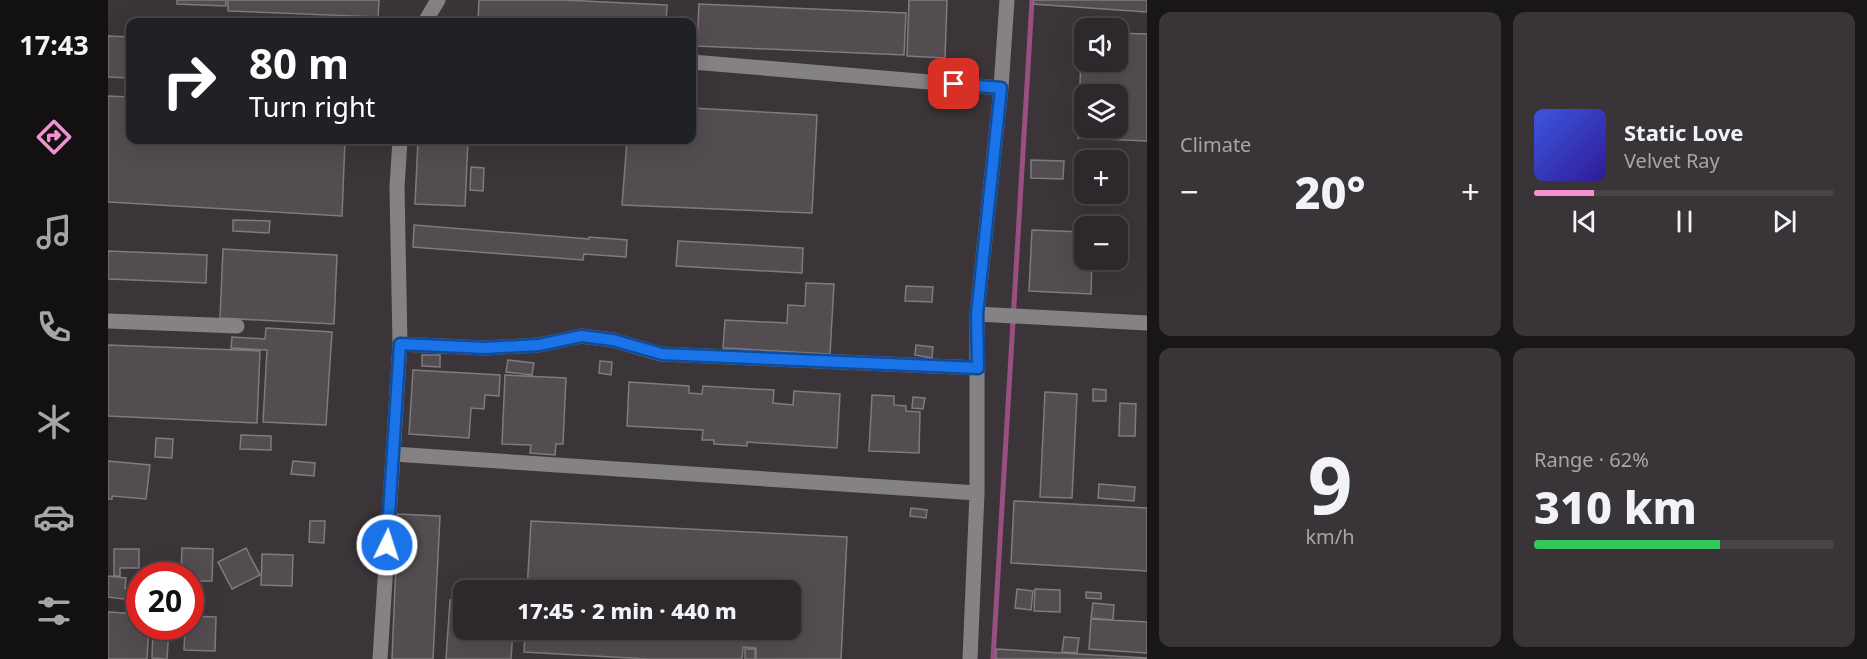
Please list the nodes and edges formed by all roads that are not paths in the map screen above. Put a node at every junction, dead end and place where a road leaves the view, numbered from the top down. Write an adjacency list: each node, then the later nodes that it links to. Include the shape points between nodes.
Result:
1 (438, 0): 3 (street)
2 (1007, 0): 5 (street)
3 (427, 18)
4 (696, 62): 5 (street)
5 (1001, 88): 7 (street)
6 (400, 144): 11 (street)
7 (977, 314): 9 (street); 12 (street)
8 (108, 321): 10 (street)
9 (1147, 323)
10 (237, 326)
11 (400, 344): 12 (street, via 485,348 539,345 581,336 613,340 662,354); 13 (street)
12 (978, 368): 14 (street)
13 (393, 454): 14 (street); 15 (street)
14 (977, 493): 16 (street)
15 (380, 659)
16 (970, 659)

